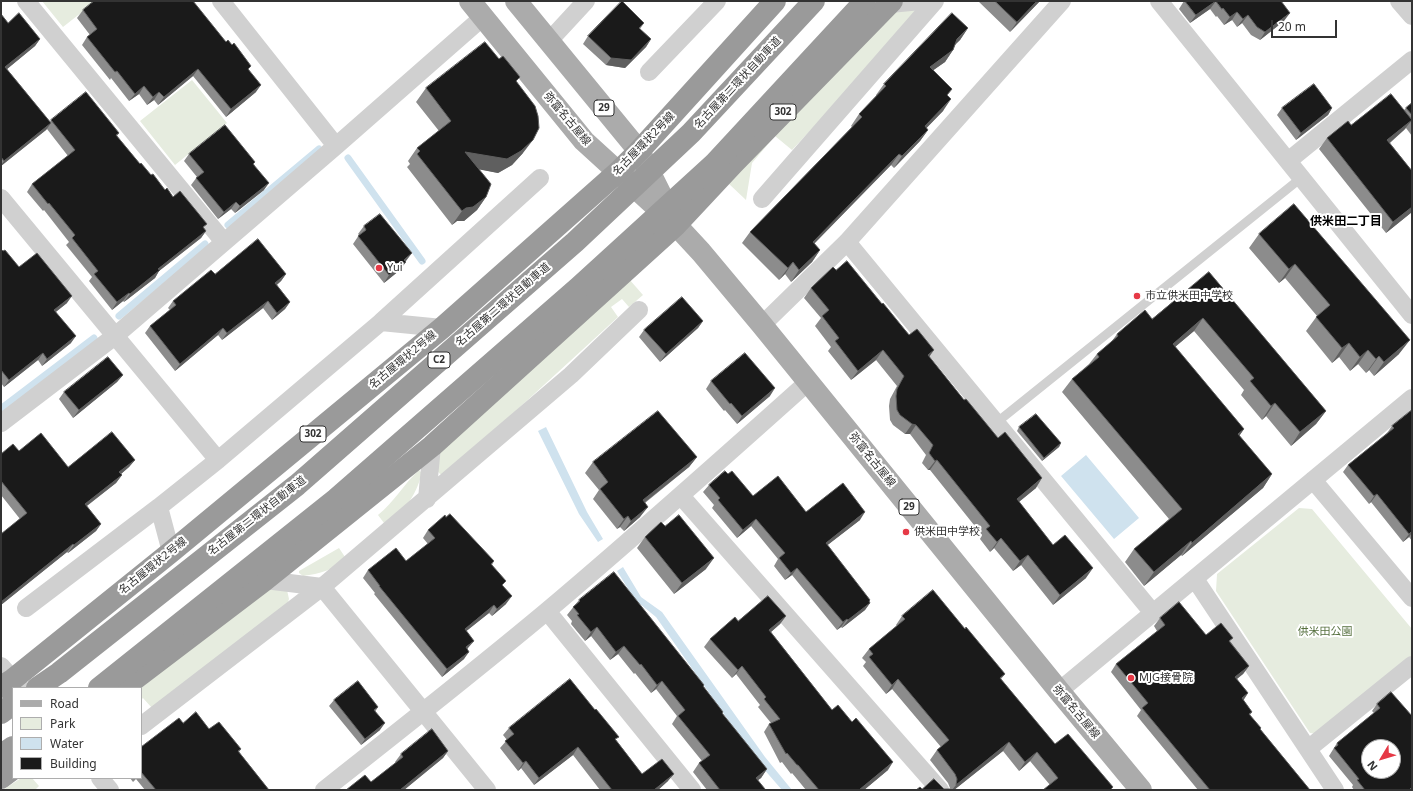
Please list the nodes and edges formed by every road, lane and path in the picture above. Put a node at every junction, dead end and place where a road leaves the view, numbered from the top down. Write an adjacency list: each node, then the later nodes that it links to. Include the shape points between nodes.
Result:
1 (26, 1): 29 (street)
2 (221, 1): 20 (street)
3 (516, 1): 17 (main road, 弥富名古屋線 / 29)
4 (586, 1): 17 (street)
5 (717, 1): 19 (street)
6 (776, 1): 21 (highway, 名古屋環状2号線 / 302)
7 (814, 1): 57 (highway, 名古屋第二環状自動車道 / C2, bridge, via 691,133 575,242 297,485)
8 (865, 1): 58 (highway, bridge, via 714,164 579,287 336,499)
9 (920, 1): 14 (street)
10 (935, 1): 27 (street)
11 (1062, 1): 30 (street)
12 (1159, 1): 22 (street)
13 (1399, 1): 16 (street)
14 (891, 2): 28 (highway, 302)
15 (476, 9): 20 (street); 23 (main road, 弥富名古屋線 / 29, via 584,141)
16 (1412, 16)
17 (549, 41): 21 (main road, 弥富名古屋線 / 29)
18 (1412, 60): 22 (street)
19 (649, 72)
20 (336, 146): 29 (street)
21 (639, 151): 23 (highway, 名古屋環状2号線 / 302); 28 (main road, 弥富名古屋線 / 29)
22 (1288, 161): 25 (street)
23 (618, 172): 28 (main road, 弥富名古屋線 / 29); 35 (highway, 名古屋環状2号線 / 302)
24 (540, 178): 33 (street)
25 (1301, 178): 32 (street); 40 (lane)
26 (1, 198): 36 (street)
27 (762, 199)
28 (676, 225): 34 (main road, 弥富名古屋線 / 29); 41 (highway, 302)
29 (224, 242): 36 (street)
30 (847, 242): 34 (street); 40 (street)
31 (639, 310): 45 (street, via 571,375)
32 (1412, 316)
33 (381, 322): 35 (street); 42 (street)
34 (762, 325): 37 (main road, 弥富名古屋線 / 29)
35 (442, 328): 47 (highway, 名古屋環状2号線 / 302)
36 (115, 336): 39 (street); 42 (street)
37 (808, 382): 44 (street); 60 (main road, 弥富名古屋線 / 29)
38 (1412, 398): 43 (street)
39 (1, 423)
40 (996, 423): 54 (street)
41 (432, 446): 45 (street); 49 (highway, 302)
42 (218, 460): 46 (street)
43 (1313, 480): 48 (street); 51 (street)
44 (681, 496): 53 (street); 75 (street)
45 (427, 499): 50 (street)
46 (159, 507): 47 (street); 52 (street)
47 (171, 552): 56 (highway, 名古屋環状2号線 / 302)
48 (1195, 579): 54 (street); 66 (street)
49 (265, 580): 50 (street); 59 (highway, 302)
50 (322, 587): 63 (street); 64 (street)
51 (1412, 598)
52 (26, 608)
53 (547, 611): 63 (street); 74 (street)
54 (1153, 613): 60 (street)
55 (1412, 665): 66 (street)
56 (8, 680)
57 (38, 687)
58 (100, 687)
59 (124, 687)
60 (1059, 691): 76 (main road, 弥富名古屋線 / 29)
61 (12, 705): 62 (highway)
62 (1, 712)
63 (423, 713): 72 (street); 73 (street)
64 (142, 725)
65 (12, 748): 67 (highway)
66 (1308, 749): 77 (street)
67 (1, 755)
68 (12, 770): 69 (highway)
69 (1, 778)
70 (101, 779): 71 (street)
71 (110, 790)
72 (324, 790)
73 (487, 790)
74 (692, 790)
75 (940, 790)
76 (1141, 790)
77 (1335, 790)

